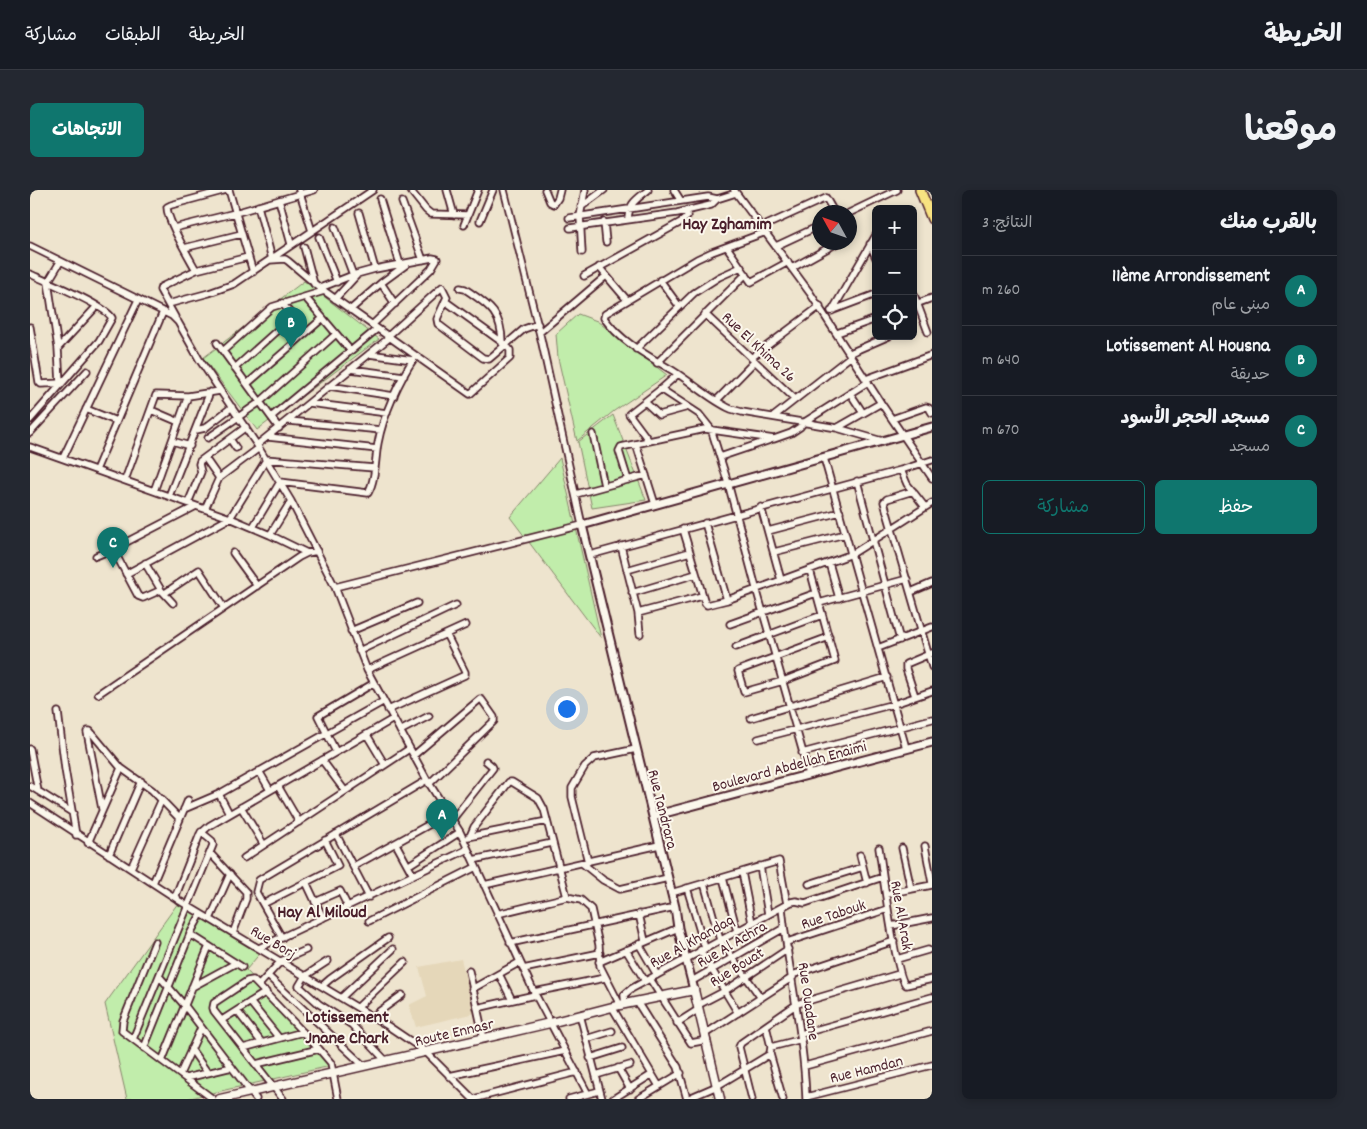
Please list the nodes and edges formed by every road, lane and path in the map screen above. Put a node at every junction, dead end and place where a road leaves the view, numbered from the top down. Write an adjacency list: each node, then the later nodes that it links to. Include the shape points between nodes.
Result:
1 (228, 190): 37 (street); 51 (street, via 168,206 167,212)
2 (314, 190): 20 (street)
3 (373, 190): 55 (street)
4 (410, 190): 40 (street, via 429,213)
5 (447, 190): 40 (street)
6 (472, 190): 22 (street)
7 (478, 190): 22 (street)
8 (493, 190): 46 (street)
9 (504, 190): 119 (street)
10 (546, 190): 11 (street, via 554,204)
11 (560, 190)
12 (585, 190): 33 (street)
13 (604, 190): 33 (street)
14 (648, 190): 34 (street)
15 (674, 190): 26 (street)
16 (703, 190): 21 (street)
17 (897, 190): 36 (street)
18 (920, 190): 45 (main road)
19 (735, 191): 23 (street); 53 (street)
20 (299, 192): 24 (street); 55 (street)
21 (708, 197): 23 (street); 26 (street); 28 (street)
22 (475, 198): 41 (street)
23 (717, 199): 28 (street)
24 (279, 200): 32 (street); 60 (street)
25 (380, 200): 76 (street)
26 (679, 201): 34 (street); 39 (street)
27 (402, 202): 72 (street)
28 (711, 205): 35 (street)
29 (812, 205): 31 (street, via 826,198)
30 (812, 205): 53 (street)
31 (830, 205)
32 (258, 206): 37 (street); 71 (street)
33 (581, 207): 42 (street)
34 (628, 209): 42 (street); 44 (street)
35 (687, 210): 39 (street); 77 (street, via 687,217 681,222)
36 (857, 210)
37 (235, 213): 51 (street); 56 (street)
38 (359, 213): 80 (street)
39 (677, 213): 44 (street)
40 (454, 214): 41 (street)
41 (468, 215): 48 (street)
42 (580, 216): 43 (street); 49 (street)
43 (569, 218)
44 (628, 219): 47 (street)
45 (932, 219)
46 (480, 221)
47 (604, 222): 49 (street); 59 (street)
48 (464, 225)
49 (580, 226): 52 (street); 69 (street)
50 (335, 227): 85 (street)
51 (174, 228): 66 (street)
52 (570, 228)
53 (764, 230): 63 (street); 65 (street)
54 (812, 230): 63 (street)
55 (312, 231): 60 (street)
56 (241, 234): 66 (street); 70 (street)
57 (319, 237): 90 (street)
58 (872, 241): 61 (street)
59 (606, 242)
60 (291, 244): 71 (street)
61 (870, 244): 68 (street); 111 (street)
62 (30, 246): 73 (street)
63 (776, 246): 74 (street)
64 (304, 247): 92 (street)
65 (727, 247): 78 (street); 88 (street)
66 (184, 248): 81 (street)
67 (825, 250): 79 (street)
68 (873, 250)
69 (582, 252)
70 (248, 257): 81 (street); 82 (street)
71 (271, 260): 82 (street); 92 (street, via 288,261)
72 (423, 260): 75 (street); 105 (street, via 436,259 431,269)
73 (60, 262): 89 (street); 99 (street)
74 (788, 262): 79 (street); 84 (street, via 750,282)
75 (409, 263): 76 (street); 91 (street)
76 (400, 264): 80 (street)
77 (599, 267): 86 (street); 87 (street)
78 (741, 268): 84 (street); 107 (street, via 703,287)
79 (792, 268): 108 (street)
80 (375, 269): 85 (street)
81 (196, 270): 104 (street, via 160,287)
82 (253, 272): 104 (street, via 229,286)
83 (30, 274): 89 (street)
84 (746, 274): 113 (street)
85 (356, 275): 90 (street); 98 (street)
86 (584, 276)
87 (606, 276): 100 (street); 123 (street)
88 (660, 280): 100 (street); 107 (street)
89 (48, 282): 106 (street); 131 (street)
90 (337, 282): 94 (street)
91 (381, 283): 105 (street); 110 (street)
92 (314, 284): 94 (street)
93 (460, 288): 130 (street, via 494,310)
94 (322, 290): 96 (street); 98 (street)
95 (873, 295): 111 (street)
96 (305, 297): 102 (street); 116 (street)
97 (932, 298): 103 (street)
98 (335, 299): 110 (street)
99 (138, 300): 112 (street); 164 (street)
100 (627, 300): 132 (street, via 604,316 615,331)
101 (445, 302): 127 (street, via 447,297 442,287); 130 (street); 130 (street, via 438,324 483,358 489,359)
102 (282, 303): 115 (street); 134 (street, via 268,311)
103 (917, 303)
104 (168, 304): 117 (street)
105 (395, 304): 121 (street)
106 (97, 306): 131 (street); 147 (street, via 110,314 112,320 99,341)
107 (679, 306): 132 (street)
108 (820, 306): 114 (street); 139 (street)
109 (917, 308): 124 (street)
110 (350, 310): 121 (street)
111 (832, 311): 114 (street)
112 (163, 312): 117 (street); 175 (street)
113 (705, 314): 139 (street, Rue El Khima 26); 140 (street)
114 (825, 315): 125 (street)
115 (293, 316): 122 (street); 141 (street)
116 (322, 318): 122 (street); 126 (street)
117 (176, 319): 151 (street)
118 (872, 320): 125 (street)
119 (538, 324): 123 (street); 130 (street, via 528,326)
120 (30, 327): 147 (street, via 38,382)
121 (374, 327): 127 (street); 133 (street)
122 (306, 332): 148 (street)
123 (540, 332): 223 (street)
124 (928, 332)
125 (837, 333): 136 (street)
126 (336, 334): 133 (street); 158 (street)
127 (388, 338): 135 (street); 138 (street)
128 (884, 340): 136 (street)
129 (217, 342): 134 (street)
130 (504, 344): 138 (street, via 511,357 470,394)
131 (58, 348): 147 (street)
132 (636, 349): 140 (street)
133 (350, 350): 170 (street)
134 (223, 351): 141 (street)
135 (369, 354): 138 (street); 142 (street)
136 (851, 354): 146 (street); 156 (street)
137 (932, 355): 146 (street)
138 (414, 358): 145 (street)
139 (753, 359): 156 (street, Rue El Khima 26); 157 (street)
140 (657, 362): 144 (street)
141 (235, 368): 148 (street)
142 (350, 369): 145 (street); 149 (street)
143 (87, 371): 185 (street)
144 (678, 374): 150 (street); 157 (street)
145 (404, 376): 155 (street)
146 (867, 380): 153 (street); 161 (street)
147 (61, 383): 173 (street)
148 (247, 384): 158 (street)
149 (329, 386): 155 (street); 160 (street)
150 (661, 389): 159 (street); 163 (street)
151 (220, 391): 152 (street); 162 (street)
152 (210, 392): 154 (street); 183 (street)
153 (850, 393): 167 (street); 177 (street)
154 (188, 396): 165 (street, via 156,395); 176 (street)
155 (394, 396): 166 (street)
156 (795, 399): 171 (street)
157 (717, 400): 171 (street, via 735,410)
158 (260, 402): 169 (street); 170 (street)
159 (645, 402): 163 (street, via 659,415); 193 (street, via 629,414)
160 (310, 403): 166 (street); 174 (street)
161 (881, 403): 167 (street); 172 (street)
162 (232, 407): 169 (street); 183 (street, via 205,428)
163 (688, 407): 182 (street)
164 (86, 409): 175 (street); 202 (street)
165 (151, 410): 176 (street); 214 (street)
166 (387, 413): 184 (street)
167 (863, 413): 181 (street)
168 (932, 413): 172 (street, via 926,407)
169 (239, 416): 178 (street); 189 (street)
170 (271, 417): 180 (street)
171 (773, 417): 177 (street)
172 (892, 419): 187 (street)
173 (30, 420)
174 (289, 420): 180 (street); 184 (street)
175 (116, 421): 209 (street)
176 (179, 422): 192 (street)
177 (803, 423): 181 (street); 191 (street, via 791,433)
178 (246, 427): 190 (street); 198 (street)
179 (932, 427): 187 (street)
180 (279, 428): 188 (street)
181 (837, 428): 194 (street)
182 (711, 429): 191 (street); 193 (street); 201 (street)
183 (196, 430): 196 (street)
184 (381, 430): 200 (street)
185 (30, 433)
186 (593, 434): 219 (street)
187 (902, 434): 194 (street); 207 (street)
188 (268, 437): 198 (street); 200 (street)
189 (208, 438)
190 (230, 439): 199 (street); 203 (street)
191 (774, 439): 201 (street)
192 (172, 441): 196 (street); 221 (street)
193 (649, 441): 195 (street)
194 (882, 441): 204 (street)
195 (636, 444): 211 (street); 215 (street, via 619,449)
196 (190, 446): 224 (street)
197 (30, 447): 202 (street)
198 (258, 447): 205 (street); 212 (street)
199 (236, 448)
200 (377, 449): 208 (street)
201 (720, 456): 218 (street)
202 (63, 458): 209 (street)
203 (205, 458): 212 (street); 226 (street, via 199,463 201,472)
204 (824, 458): 218 (street); 220 (street)
205 (265, 460): 208 (street); 217 (street); 235 (street)
206 (932, 460): 207 (street)
207 (921, 462): 210 (street); 213 (street)
208 (374, 468): 217 (street, via 370,490 365,494)
209 (96, 470): 214 (street)
210 (900, 470): 216 (street); 222 (street)
211 (646, 475): 215 (street); 228 (street)
212 (219, 478): 232 (street)
213 (932, 478)
214 (125, 480): 221 (street)
215 (628, 480): 219 (street)
216 (857, 481): 220 (street); 244 (street)
217 (280, 482): 225 (street); 238 (street)
218 (728, 483): 228 (street); 234 (street)
219 (604, 486): 223 (street)
220 (832, 487): 231 (street); 233 (street)
221 (154, 491): 224 (street)
222 (913, 491): 230 (street); 239 (street, via 884,501)
223 (576, 494): 237 (street)
224 (169, 496): 226 (street)
225 (291, 501): 243 (street); 247 (street)
226 (188, 503): 229 (street)
227 (932, 503): 230 (street)
228 (654, 504): 237 (street)
229 (196, 506): 232 (street); 246 (street)
230 (925, 507): 239 (street)
231 (761, 508): 234 (street); 241 (street)
232 (205, 509): 235 (street)
233 (840, 512): 241 (street); 242 (street)
234 (735, 514): 236 (street); 267 (street)
235 (230, 518): 238 (street); 255 (street)
236 (705, 522): 240 (street); 275 (street)
237 (582, 525): 253 (street, Rue Tandrara); 266 (street)
238 (253, 528): 243 (street)
239 (892, 528): 244 (street); 261 (street)
240 (683, 529): 245 (street); 248 (street)
241 (768, 531): 249 (street)
242 (845, 534): 249 (street); 252 (street)
243 (270, 535): 251 (street)
244 (873, 541): 252 (street); 264 (street)
245 (621, 546): 253 (street); 257 (street)
246 (113, 549): 254 (street); 259 (street)
247 (317, 551): 251 (street); 266 (street)
248 (690, 552): 257 (street); 260 (street)
249 (774, 552): 262 (street)
250 (233, 553): 265 (street)
251 (307, 553): 265 (street)
252 (852, 554): 256 (street); 269 (street)
253 (590, 555): 326 (street, Rue Tandrara)
254 (96, 556)
255 (145, 563): 259 (street); 268 (street)
256 (829, 563): 258 (street); 274 (street)
257 (627, 570): 271 (street)
258 (810, 570): 262 (street); 272 (street)
259 (126, 574): 268 (street, via 140,597)
260 (696, 574): 271 (street); 273 (street)
261 (907, 579): 264 (street); 270 (street)
262 (781, 580): 267 (street)
263 (932, 584): 270 (street)
264 (884, 585): 269 (street); 293 (street)
265 (257, 586): 280 (street)
266 (335, 587): 287 (street)
267 (756, 588): 275 (street); 281 (street)
268 (163, 592): 276 (street); 280 (street, via 199,570)
269 (862, 592): 274 (street); 295 (street)
270 (911, 592): 288 (street)
271 (632, 593): 282 (street)
272 (816, 593): 278 (street); 281 (street)
273 (702, 596): 275 (street, via 707,605); 282 (street)
274 (840, 598): 278 (street)
275 (727, 600)
276 (173, 603)
277 (418, 603): 287 (street)
278 (819, 603): 283 (street)
279 (456, 605): 296 (street)
280 (224, 608): 305 (street)
281 (763, 612): 284 (street); 291 (street)
282 (638, 613): 290 (street)
283 (822, 615): 291 (street); 292 (street)
284 (730, 624)
285 (466, 625): 289 (street)
286 (932, 627): 288 (street)
287 (351, 631): 296 (street)
288 (921, 631): 293 (street); 297 (street)
289 (446, 634): 300 (street); 310 (street, via 464,675)
290 (640, 634)
291 (770, 634): 294 (street); 298 (street)
292 (829, 637): 298 (street); 302 (street, via 835,661)
293 (900, 640): 295 (street)
294 (736, 647)
295 (878, 648): 301 (street)
296 (359, 651): 300 (street)
297 (930, 653): 299 (street); 306 (street, via 906,664)
298 (776, 657): 302 (street); 302 (street, via 739,670 743,691)
299 (932, 667)
300 (367, 670): 303 (street)
301 (887, 677): 308 (street); 309 (street)
302 (783, 681): 309 (street)
303 (374, 683): 307 (street); 319 (street, via 319,714)
304 (932, 691): 306 (street)
305 (98, 694)
306 (915, 696): 308 (street)
307 (384, 701): 310 (street); 319 (street)
308 (894, 704): 316 (street); 317 (street)
309 (789, 706): 313 (street); 317 (street)
310 (388, 710): 315 (street)
311 (58, 712): 350 (street)
312 (429, 716): 318 (street)
313 (751, 718)
314 (932, 718): 316 (street)
315 (393, 719): 318 (street); 320 (street)
316 (901, 727): 324 (street); 328 (street)
317 (795, 728): 321 (street); 328 (street)
318 (400, 731): 325 (street)
319 (325, 733): 327 (street); 334 (street)
320 (367, 735): 327 (street); 332 (street)
321 (758, 739)
322 (932, 742): 324 (street, Boulevard Abdellah Enaimi)
323 (30, 748): 341 (street)
324 (906, 748): 335 (street, Boulevard Abdellah Enaimi)
325 (409, 749): 329 (street); 332 (street)
326 (636, 749): 353 (street, Rue Tandrara); 379 (street, via 594,758 572,788)
327 (336, 752): 330 (street)
328 (802, 753): 335 (street)
329 (413, 756): 337 (street); 337 (street, via 480,699 494,717 494,722)
330 (322, 760): 339 (street); 342 (street)
331 (486, 761): 355 (street, via 493,768)
332 (384, 765): 342 (street)
333 (121, 768): 336 (street); 348 (street); 348 (street, via 88,731)
334 (260, 771): 340 (street); 343 (street)
335 (809, 774): 353 (street, Boulevard Abdellah Enaimi)
336 (141, 781): 344 (street); 376 (street)
337 (428, 782): 352 (street); 360 (street)
338 (30, 786): 341 (street)
339 (278, 786): 340 (street); 357 (street)
340 (270, 790): 347 (street)
341 (38, 791): 350 (street)
342 (345, 791): 357 (street)
343 (218, 794): 349 (street); 351 (street)
344 (162, 799): 354 (street); 385 (street)
345 (188, 800): 349 (street)
346 (30, 803): 361 (street, Rue Borj)
347 (241, 808): 351 (street); 368 (street)
348 (102, 809): 365 (street)
349 (184, 809): 354 (street)
350 (73, 813): 361 (street)
351 (230, 814): 358 (street)
352 (448, 814): 355 (street); 367 (street)
353 (653, 816): 369 (street, Rue Tandrara)
354 (180, 819): 394 (street)
355 (452, 820): 359 (street)
356 (547, 821): 362 (street); 362 (street, via 538,798 509,782 474,826); 366 (street)
357 (299, 822): 368 (street)
358 (201, 832): 374 (street, via 213,843); 406 (street, via 176,892)
359 (460, 832): 364 (street); 380 (street)
360 (336, 834): 363 (street); 381 (street)
361 (76, 835): 365 (street, Rue Borj)
362 (470, 836): 364 (street)
363 (325, 840): 393 (street, via 338,866); 408 (street, via 259,880 256,892)
364 (464, 840): 373 (street)
365 (88, 842): 376 (street, Rue Borj)
366 (552, 843): 378 (street); 386 (street)
367 (396, 844): 380 (street); 381 (street)
368 (264, 845): 377 (street)
369 (659, 845): 379 (street); 391 (street, Rue Tandrara)
370 (926, 846): 398 (street)
371 (879, 848): 390 (street, Rue Al Arak)
372 (902, 848): 401 (street)
373 (468, 849): 378 (street); 389 (street)
374 (210, 853): 388 (street); 409 (street)
375 (860, 854): 384 (street)
376 (109, 855): 385 (street, Rue Borj)
377 (244, 858)
378 (473, 860): 383 (street)
379 (585, 863): 386 (street); 391 (street, via 603,880 620,889)
380 (409, 865): 389 (street)
381 (354, 866): 404 (street)
382 (760, 866): 387 (street); 411 (street, Rue Ouadane, via 779,861); 417 (street)
383 (476, 867): 399 (street); 421 (street)
384 (863, 867): 396 (street); 397 (street)
385 (131, 868): 394 (street, Rue Borj)
386 (559, 869): 399 (street); 405 (street)
387 (742, 872): 392 (street); 422 (street)
388 (230, 874): 420 (street); 428 (street, via 246,895)
389 (414, 875): 404 (street)
390 (883, 877): 396 (street, Rue Al Khandaq); 403 (street, Rue Al Arak)
391 (668, 878): 402 (street, Rue Tandrara)
392 (723, 878): 395 (street); 427 (street)
393 (306, 882): 407 (street); 408 (street)
394 (153, 883): 406 (street, Rue Borj)
395 (704, 883): 400 (street); 432 (street)
396 (867, 883): 411 (street, Rue Al Khandaq)
397 (809, 884)
398 (932, 884): 401 (street)
399 (484, 885): 415 (street)
400 (687, 888): 402 (street); 441 (street)
401 (911, 889): 403 (street)
402 (671, 893): 412 (street, Rue Tandrara)
403 (886, 894): 413 (street, Rue Al Arak)
404 (369, 896): 410 (street)
405 (567, 897): 415 (street); 423 (street, via 581,900 589,907)
406 (178, 900): 409 (street, Rue Borj)
407 (315, 902): 410 (street, via 340,891); 418 (street)
408 (263, 904): 430 (street)
409 (188, 906): 414 (street, Rue Borj); 463 (street)
410 (348, 906): 418 (street)
411 (784, 906): 417 (street, Rue Al Khandaq); 426 (street, Rue Ouadane)
412 (675, 907): 416 (street); 425 (street, Rue Tandrara)
413 (888, 909): 424 (street, Rue Al Arak); 435 (street, Rue Tabouk)
414 (201, 914): 420 (street, Rue Borj); 429 (street)
415 (497, 914): 436 (street)
416 (639, 914): 423 (street); 437 (street)
417 (768, 914): 422 (street, Rue Al Khandaq)
418 (323, 918): 430 (street)
419 (932, 918): 424 (street)
420 (210, 919): 428 (street, Rue Borj)
421 (369, 921)
422 (752, 923): 427 (street, Rue Al Khandaq)
423 (595, 924): 436 (street); 446 (street)
424 (891, 926): 433 (street, Rue Al Arak)
425 (678, 928): 437 (street); 448 (street, Rue Tandrara)
426 (784, 928): 435 (street, Rue Ouadane); 447 (street, Rue Al Achra)
427 (737, 931): 432 (street, Rue Al Khandaq)
428 (233, 933): 439 (street, Rue Borj)
429 (190, 934): 438 (street); 474 (street)
430 (282, 938): 439 (street)
431 (388, 938): 473 (street)
432 (720, 940): 441 (street, Rue Al Khandaq); 447 (street)
433 (894, 941): 449 (street, Rue Al Arak); 466 (street)
434 (155, 942): 511 (street, via 122,1025 122,1031)
435 (787, 942): 442 (street, Rue Ouadane)
436 (510, 943): 454 (street)
437 (642, 943): 444 (street); 462 (street)
438 (209, 946): 451 (street); 475 (street)
439 (259, 948): 452 (street, Rue Borj)
440 (393, 948): 482 (street)
441 (702, 949): 448 (street, Rue Al Khandaq); 459 (street)
442 (788, 949): 466 (street, Rue Ouadane); 467 (street, Rue Bouat)
443 (306, 950): 452 (street)
444 (626, 950): 455 (street); 470 (street)
445 (928, 950): 449 (street)
446 (600, 953): 455 (street); 457 (street)
447 (734, 958): 459 (street, Rue Al Achra); 467 (street)
448 (686, 959): 462 (street, Rue Al Khandaq); 471 (street, Rue Tandrara)
449 (897, 959): 461 (street, Rue Al Arak)
450 (328, 961): 465 (street)
451 (236, 962): 456 (street); 475 (street)
452 (281, 962): 464 (street); 465 (street, Rue Borj)
453 (405, 962): 492 (street)
454 (520, 962): 457 (street); 460 (street)
455 (599, 962): 468 (street)
456 (242, 966)
457 (523, 969): 480 (street)
458 (469, 971): 476 (street)
459 (713, 971): 471 (street, Rue Al Achra); 478 (street)
460 (498, 974): 476 (street); 486 (street)
461 (899, 974): 469 (street, Rue Al Arak, via 906,985); 489 (street)
462 (657, 975): 470 (street, Rue Al Khandaq)
463 (159, 976): 474 (street); 511 (street)
464 (268, 976): 472 (street); 528 (street)
465 (306, 976): 473 (street, Rue Borj); 525 (street, via 300,987 352,1026)
466 (792, 976): 485 (street); 489 (street, Rue Ouadane)
467 (747, 977): 478 (street, Rue Bouat); 485 (street)
468 (605, 978): 480 (street); 491 (street)
469 (932, 979)
470 (647, 980): 483 (street); 491 (street, Rue Al Khandaq, via 625,993)
471 (692, 981): 477 (street, Rue Tandrara)
472 (259, 985): 479 (street); 499 (street, via 253,980 247,981 216,1001 213,1008)
473 (322, 986): 482 (street, Rue Borj)
474 (169, 987): 490 (street); 515 (street)
475 (192, 988): 490 (street)
476 (472, 989): 494 (street)
477 (694, 990): 483 (main road, Route Ennasr); 493 (main road, Rue Tandrara)
478 (725, 991): 493 (street, Rue Bouat); 496 (street)
479 (266, 992): 487 (street); 506 (street)
480 (535, 994): 486 (street); 500 (street)
481 (402, 995): 498 (street)
482 (342, 997): 492 (street, Rue Borj)
483 (661, 997): 488 (main road, Route Ennasr); 501 (street)
484 (932, 997): 507 (street)
485 (761, 998): 496 (street)
486 (512, 1000): 494 (street)
487 (250, 1002): 495 (street); 509 (street)
488 (637, 1002): 491 (main road, Route Ennasr); 537 (street)
489 (797, 1004): 502 (street); 507 (street, Rue Ouadane)
490 (185, 1006): 503 (street); 524 (street)
491 (619, 1006): 497 (main road, Route Ennasr); 541 (street)
492 (358, 1007): 498 (street, Rue Borj)
493 (698, 1007): 501 (street, Rue Bouat); 508 (main road, Rue Tandrara)
494 (477, 1008): 510 (street)
495 (237, 1010): 499 (street); 513 (street)
496 (738, 1013): 508 (street)
497 (580, 1015): 500 (main road, Route Ennasr); 512 (street)
498 (373, 1016): 520 (street, Rue Borj)
499 (222, 1020): 516 (street)
500 (550, 1023): 510 (main road, Route Ennasr); 521 (street)
501 (677, 1023): 508 (street, via 691,1043)
502 (766, 1026): 514 (street); 533 (street, via 739,1044)
503 (201, 1028): 518 (street); 531 (street)
504 (612, 1030): 512 (street)
505 (932, 1031): 529 (street)
506 (303, 1032): 509 (street); 519 (street)
507 (801, 1036): 514 (street); 529 (street, Rue Ouadane)
508 (706, 1037): 544 (main road, Rue Tandrara)
509 (279, 1038): 513 (street)
510 (484, 1038): 520 (main road, Route Ennasr)
511 (133, 1039): 515 (street)
512 (586, 1039): 523 (street)
513 (262, 1043): 516 (street)
514 (771, 1047): 522 (street)
515 (144, 1048): 524 (street)
516 (243, 1048): 526 (street)
517 (622, 1048): 523 (street)
518 (191, 1049): 534 (street); 539 (street)
519 (319, 1049): 526 (street); 536 (street, via 331,1063)
520 (425, 1051): 525 (main road, Route Ennasr); 540 (street, Rue Borj)
521 (565, 1051): 535 (street); 540 (street)
522 (770, 1054): 533 (street); 562 (street)
523 (590, 1058): 538 (street)
524 (162, 1061): 539 (street)
525 (386, 1061): 528 (main road, Route Ennasr)
526 (256, 1064): 542 (street)
527 (630, 1065): 532 (street)
528 (364, 1066): 536 (main road, Route Ennasr)
529 (805, 1066): 549 (street, Rue Ouadane)
530 (932, 1066): 549 (street, Rue Hamdan)
531 (232, 1067): 534 (street); 548 (street)
532 (618, 1068): 538 (street); 545 (street)
533 (745, 1070): 544 (street); 561 (street)
534 (207, 1072): 539 (street)
535 (577, 1072): 547 (street); 554 (street)
536 (334, 1073): 542 (main road, Route Ennasr); 553 (street)
537 (681, 1073): 543 (street); 559 (street)
538 (596, 1075): 546 (street)
539 (183, 1076): 550 (street)
540 (449, 1076): 554 (street, Rue Borj)
541 (651, 1076): 543 (street); 545 (street)
542 (273, 1086): 548 (main road, Route Ennasr); 552 (street)
543 (659, 1086): 558 (street)
544 (717, 1086): 559 (street); 560 (main road, Rue Tandrara)
545 (630, 1089): 557 (street)
546 (600, 1091): 547 (street); 556 (street)
547 (588, 1094): 555 (street)
548 (253, 1096): 551 (main road, Route Ennasr)
549 (806, 1098)
550 (213, 1099)
551 (220, 1099)
552 (283, 1099)
553 (338, 1099)
554 (473, 1099)
555 (569, 1099)
556 (602, 1099)
557 (613, 1099)
558 (638, 1099)
559 (687, 1099)
560 (720, 1099)
561 (752, 1099)
562 (782, 1099)

